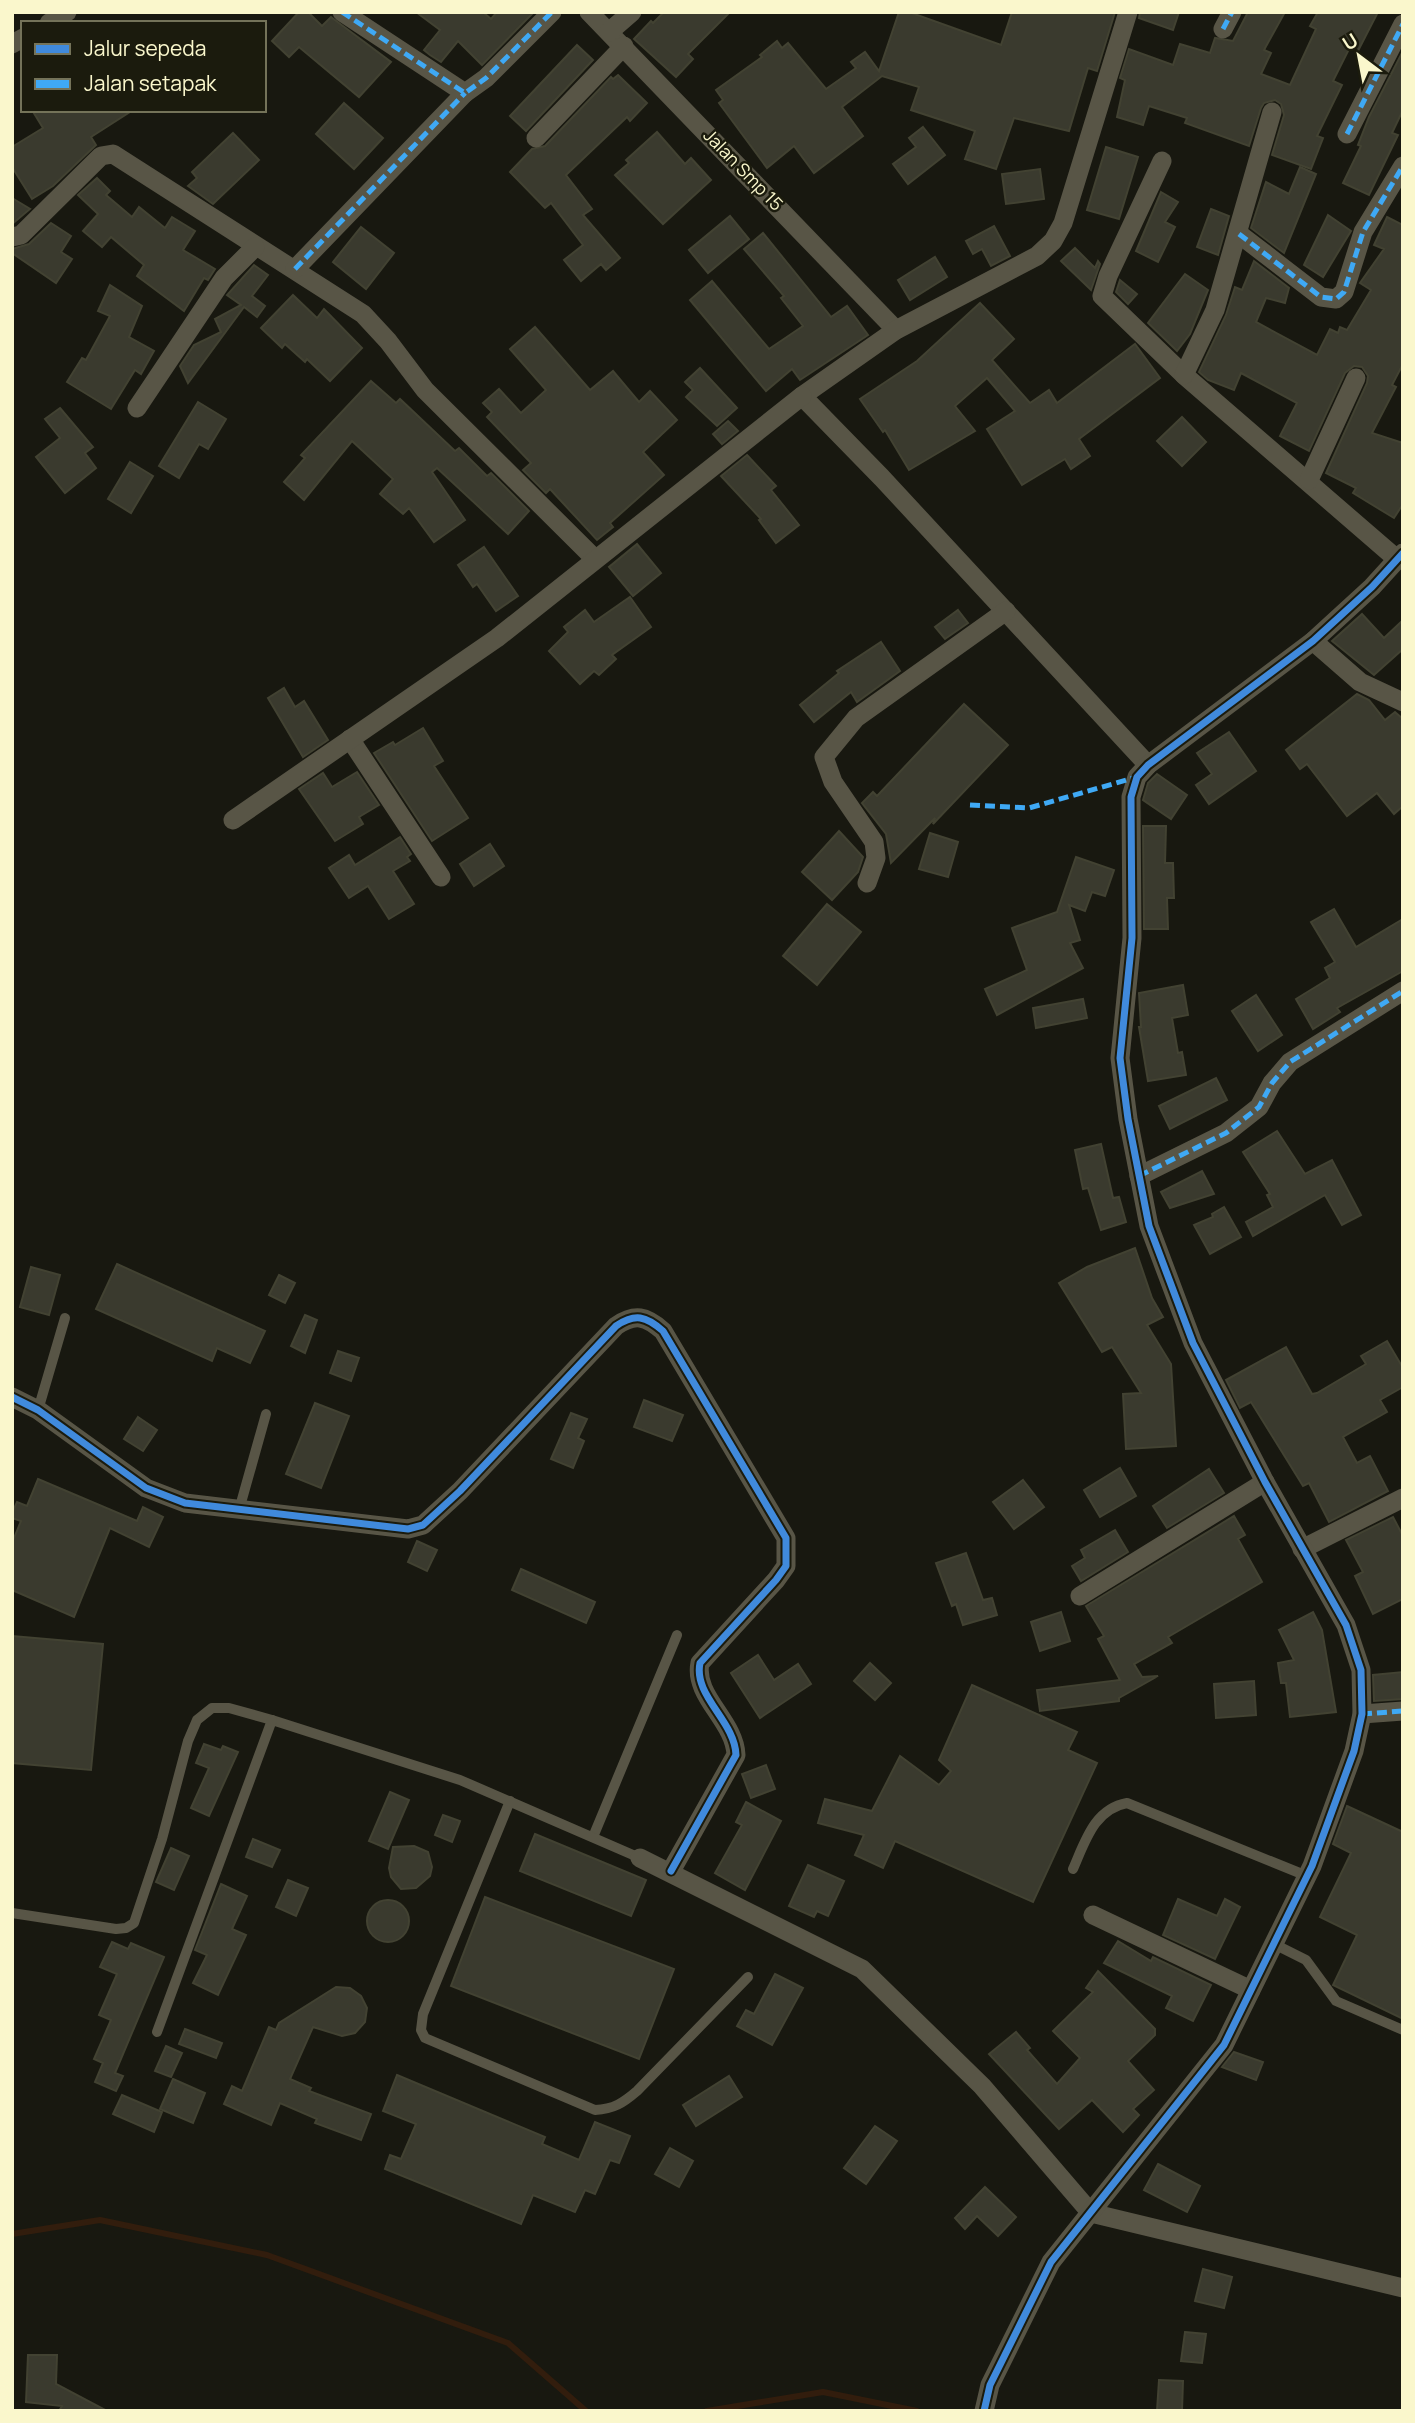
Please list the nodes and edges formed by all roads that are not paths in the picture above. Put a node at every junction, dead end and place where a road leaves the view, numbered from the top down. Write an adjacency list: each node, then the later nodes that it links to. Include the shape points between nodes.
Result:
1 (342, 12): 9 (street)
2 (552, 12): 9 (street)
3 (589, 12): 6 (street, Jalan Smp 15)
4 (632, 12): 6 (street)
5 (1128, 12): 19 (street, via 1063,223 1053,242 1037,256)
6 (609, 32): 8 (street, Jalan Smp 15)
7 (1400, 37): 11 (street)
8 (624, 46): 12 (street); 19 (street, Jalan Smp 15)
9 (465, 93): 18 (street)
10 (1272, 112): 15 (street)
11 (1347, 134)
12 (536, 138)
13 (1162, 161): 20 (street, via 1102,296)
14 (1403, 166): 15 (street, via 1363,232 1344,292 1336,299 1321,297)
15 (1239, 234): 20 (street, via 1215,310)
16 (12, 237): 17 (street, via 21,235 106,153)
17 (255, 247): 18 (street); 23 (street, via 224,278)
18 (295, 270): 26 (street, via 363,314 425,390)
19 (897, 330): 22 (street)
20 (1184, 374): 24 (street)
21 (1356, 378): 24 (street)
22 (802, 396): 26 (street); 27 (street)
23 (137, 408)
24 (1309, 480): 25 (street)
25 (1400, 556): 28 (street)
26 (595, 559): 30 (street, via 497,638)
27 (1006, 611): 31 (street); 34 (street, via 856,719 824,757 833,782 874,842 876,858)
28 (1313, 641): 29 (street, via 1360,682); 31 (street)
29 (1403, 702)
30 (350, 739): 32 (street); 33 (street)
31 (1148, 765): 36 (street, via 1137,777 1131,797 1132,938 1120,1036 1122,1085)
32 (233, 820)
33 (441, 877)
34 (867, 883)
35 (1403, 991): 36 (street, via 1290,1062 1259,1107 1226,1133)
36 (1139, 1176): 41 (street, via 1149,1226 1193,1343)
37 (65, 1318): 39 (lane)
38 (12, 1397): 39 (street)
39 (38, 1410): 43 (street, via 146,1488 185,1503)
40 (266, 1414): 43 (lane)
41 (1265, 1482): 44 (street); 45 (street)
42 (1403, 1498): 44 (street)
43 (239, 1511): 54 (street, via 408,1529 423,1525 616,1326 638,1316 650,1320 663,1331 766,1503 786,1538 788,1553 776,1580 700,1663 702,1684 736,1741 736,1755)
44 (1302, 1549): 48 (street, via 1346,1625 1361,1671)
45 (1080, 1597)
46 (677, 1635): 51 (lane)
47 (1403, 1711): 48 (street)
48 (1362, 1714): 55 (street, via 1354,1751)
49 (272, 1720): 50 (lane, via 460,1780); 56 (lane, via 229,1708 212,1708 197,1720 134,1923 116,1929); 62 (lane)
50 (510, 1801): 51 (lane); 59 (lane, via 423,2014 425,2038 595,2110 610,2109 638,2091)
51 (593, 1838): 52 (lane)
52 (640, 1858): 54 (street)
53 (1073, 1869): 55 (lane, via 1091,1828 1106,1810 1127,1803)
54 (671, 1871): 63 (street, via 862,1969 982,2086)
55 (1307, 1876): 58 (street)
56 (12, 1913)
57 (1093, 1915): 60 (street)
58 (1274, 1944): 60 (street); 61 (lane, via 1306,1961 1336,2001)
59 (748, 1977)
60 (1251, 1990): 63 (street, via 1224,2045)
61 (1403, 2030)
62 (158, 2032)
63 (1091, 2213): 64 (street); 65 (street, via 1051,2262 990,2385)
64 (1403, 2288)
65 (984, 2411)

